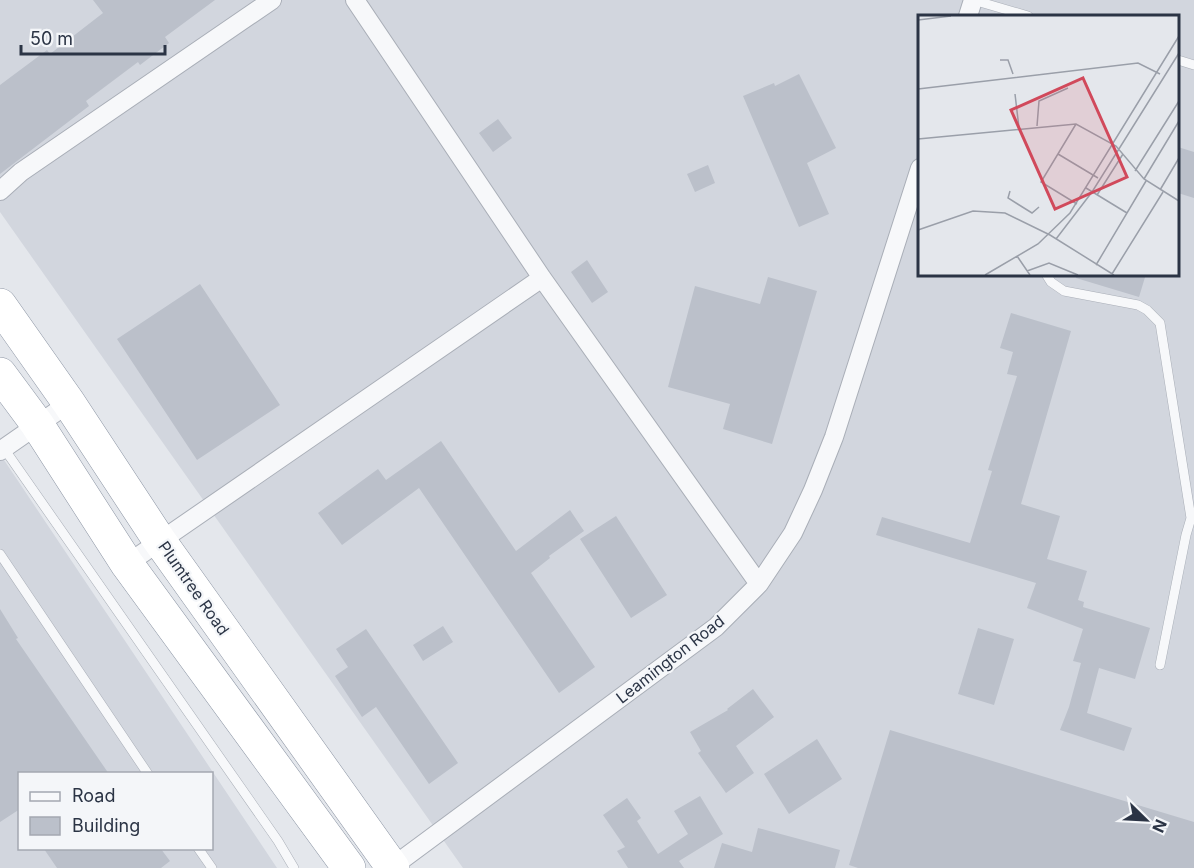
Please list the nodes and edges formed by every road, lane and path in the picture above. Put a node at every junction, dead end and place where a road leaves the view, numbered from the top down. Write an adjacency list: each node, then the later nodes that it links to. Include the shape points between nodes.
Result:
1 (272, 0): 9 (street, via 21,172)
2 (356, 0): 11 (street)
3 (973, 0): 4 (street); 5 (lane)
4 (968, 15)
5 (1025, 15)
6 (1179, 60): 7 (lane)
7 (1194, 65)
8 (918, 177): 20 (street, Leamington Road, via 834,437 793,533)
9 (0, 191)
10 (1047, 276): 21 (lane, via 1064,291 1138,305 1160,323 1191,518)
11 (543, 278): 17 (street); 20 (street)
12 (0, 305): 14 (highway, Plumtree Road)
13 (0, 374): 15 (highway)
14 (69, 403): 15 (street); 17 (highway, Plumtree Road)
15 (38, 424): 16 (street); 19 (highway)
16 (1, 447): 25 (lane)
17 (159, 540): 19 (street); 27 (highway, Plumtree Road)
18 (0, 554): 22 (lane)
19 (127, 564): 26 (highway)
20 (759, 584): 27 (street, Leamington Road, via 716,627)
21 (1160, 665)
22 (147, 772)
23 (199, 850): 24 (lane)
24 (212, 868)
25 (294, 868)
26 (349, 868)
27 (392, 868)

